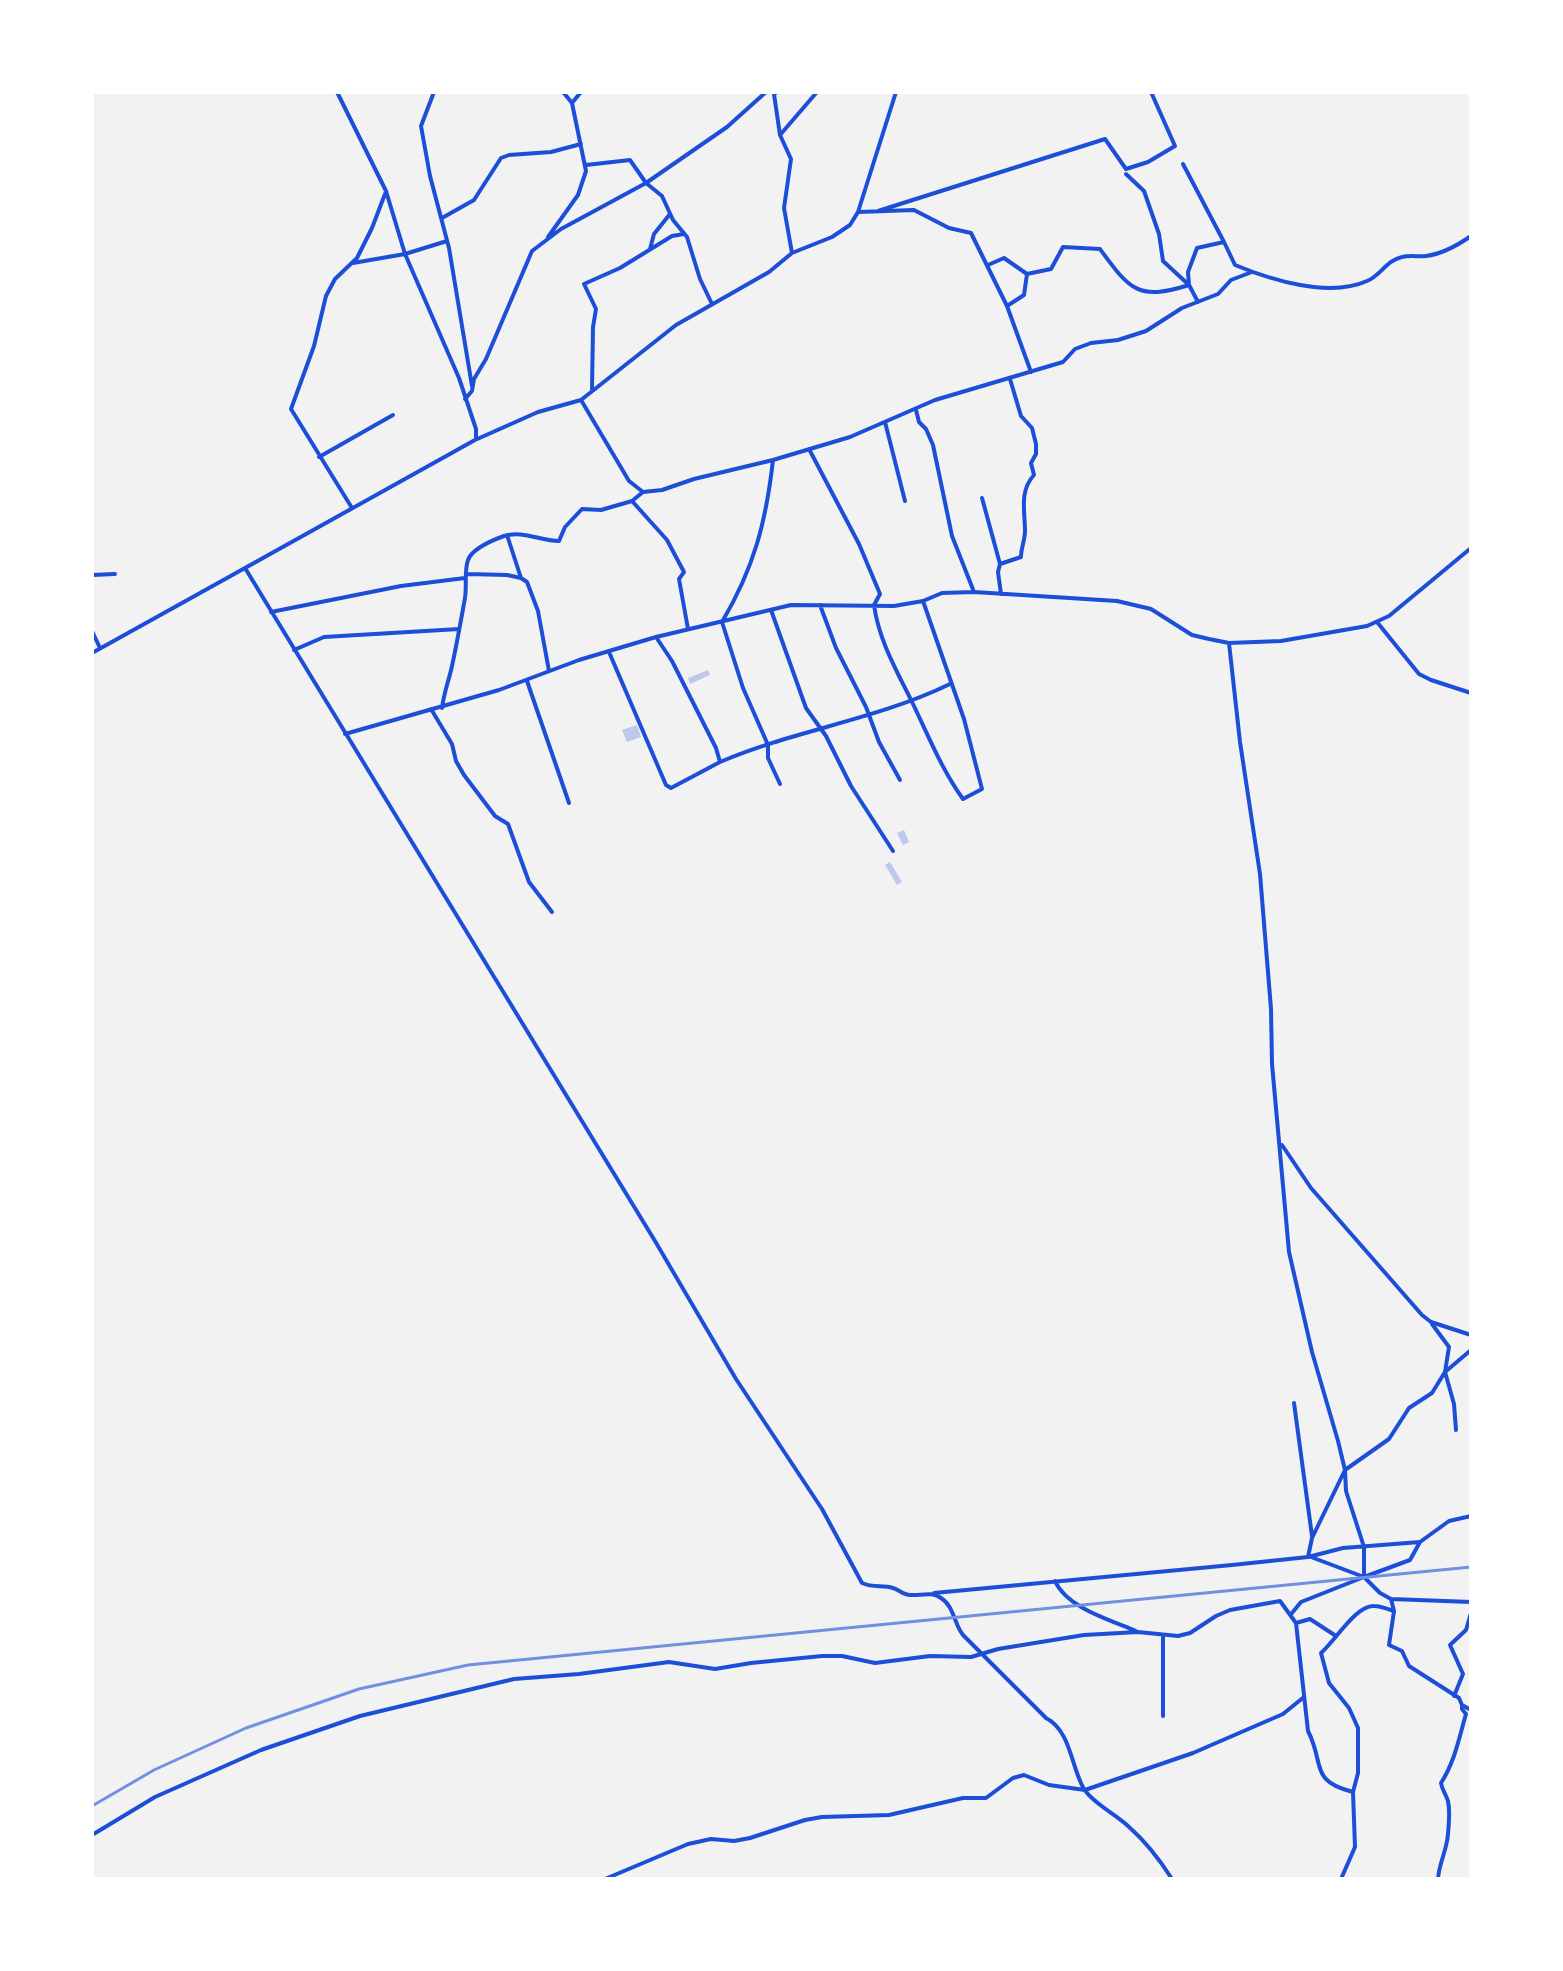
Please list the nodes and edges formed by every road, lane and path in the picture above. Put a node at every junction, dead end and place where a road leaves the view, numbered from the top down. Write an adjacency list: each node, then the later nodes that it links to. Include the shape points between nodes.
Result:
1 (337, 92): 17 (street)
2 (434, 92): 21 (street, via 421,126)
3 (563, 92): 10 (street)
4 (581, 92): 10 (street)
5 (766, 92): 16 (street, via 727,127)
6 (777, 92): 11 (street)
7 (817, 92): 11 (street)
8 (896, 92): 19 (street)
9 (1151, 92): 18 (street, via 1175,146 1148,162 1126,169 1105,139)
10 (572, 103): 12 (street)
11 (780, 135): 28 (street, via 791,159 784,208)
12 (581, 144): 14 (street); 21 (street, via 501,158 474,200)
13 (1183, 164): 26 (street)
14 (586, 165): 16 (street, via 630,160); 25 (street, via 578,195)
15 (1126, 174): 34 (street, via 1144,191 1163,261)
16 (646, 183): 20 (street, via 662,196); 25 (street)
17 (386, 191): 29 (street); 30 (street)
18 (878, 211): 19 (street); 31 (street, via 914,210 971,233)
19 (858, 212): 28 (street, via 832,237)
20 (670, 214): 22 (street); 27 (street)
21 (442, 218): 24 (street)
22 (684, 234): 27 (street); 36 (street)
23 (1471, 236): 32 (street, via 1442,252 1400,257 1370,280 1346,287 1284,283)
24 (447, 241): 29 (street); 40 (street)
25 (546, 241): 40 (street, via 532,251)
26 (1224, 242): 32 (street, via 1235,265); 34 (street, via 1197,248)
27 (650, 249): 41 (street, via 584,284 596,309)
28 (792, 253): 36 (street)
29 (405, 254): 30 (street); 42 (street)
30 (353, 263): 49 (street, via 326,296 291,409)
31 (988, 265): 33 (street, via 1004,258); 37 (street)
32 (1252, 272): 35 (street)
33 (1027, 274): 34 (street, via 1051,269 1063,247 1100,249 1126,280 1147,294); 37 (street, via 1024,295)
34 (1189, 285): 35 (street)
35 (1198, 302): 38 (street, via 1146,331 1091,343 1075,349 1063,362)
36 (712, 304): 41 (street, via 665,333)
37 (1007, 306): 38 (street)
38 (1031, 372): 39 (street)
39 (1010, 379): 44 (street); 58 (street, via 1021,416 1032,428 1036,454 1022,513 1021,557)
40 (472, 391): 42 (street)
41 (592, 391): 43 (street)
42 (465, 399): 47 (street)
43 (581, 400): 47 (street); 51 (street, via 629,481)
44 (916, 410): 46 (street); 64 (street, via 933,445 952,536)
45 (393, 415): 49 (street)
46 (885, 422): 48 (street); 54 (street)
47 (475, 440): 55 (street)
48 (809, 449): 50 (street); 68 (street, via 880,594)
49 (319, 457): 55 (street)
50 (773, 460): 51 (street); 71 (street, via 767,510 743,586)
51 (643, 492): 53 (street)
52 (982, 498): 58 (street)
53 (632, 501): 56 (street, via 582,509 559,541); 74 (street, via 667,540 684,572 679,579)
54 (905, 501)
55 (352, 508): 59 (street)
56 (507, 535): 62 (street, via 474,552); 63 (street)
57 (1471, 548): 72 (street, via 1409,602)
58 (1000, 564): 65 (street)
59 (245, 568): 70 (street); 78 (street)
60 (115, 574): 61 (street)
61 (92, 575)
62 (467, 576): 63 (street, via 472,572); 70 (street); 73 (street)
63 (521, 578): 82 (street, via 538,611)
64 (974, 592): 65 (street); 66 (street, via 942,593)
65 (1001, 594): 77 (street, via 1138,604 1192,635)
66 (923, 601): 68 (street); 84 (street)
67 (820, 605): 68 (street); 69 (street); 89 (street)
68 (874, 605): 86 (street, via 878,630)
69 (771, 610): 71 (street); 90 (street, via 806,708)
70 (271, 612): 79 (street)
71 (722, 622): 74 (street); 92 (street)
72 (1377, 622): 77 (street, via 1281,641); 85 (street, via 1419,674)
73 (459, 629): 79 (street, via 324,637); 87 (street)
74 (688, 629): 76 (street)
75 (92, 631): 78 (street)
76 (656, 637): 80 (street); 93 (street)
77 (1229, 643): 99 (street, via 1260,874)
78 (100, 648): 81 (street)
79 (294, 650): 91 (street)
80 (609, 652): 82 (street); 93 (street, via 666,785 671,788)
81 (92, 653)
82 (550, 672): 83 (street)
83 (527, 681): 87 (street); 96 (street)
84 (950, 684): 86 (street); 86 (street, via 982,789 963,799)
85 (1471, 693)
86 (912, 702): 89 (street)
87 (442, 708): 88 (street)
88 (431, 709): 91 (street); 98 (street, via 473,789 508,824 529,882)
89 (869, 715): 90 (street); 94 (street)
90 (821, 730): 92 (street); 97 (street)
91 (345, 734): 114 (street, via 736,1379 822,1509 862,1583 894,1588 906,1596)
92 (768, 745): 93 (street); 95 (street)
93 (720, 762)
94 (900, 780)
95 (780, 784)
96 (569, 803)
97 (893, 851)
98 (552, 912)
99 (1280, 1139): 100 (street, via 1311,1188); 106 (street, via 1289,1252)
100 (1431, 1322): 101 (street); 103 (street, via 1449,1347)
101 (1471, 1335)
102 (1471, 1350): 103 (street)
103 (1445, 1372): 105 (street); 106 (street, via 1432,1393 1402,1416 1389,1439)
104 (1294, 1403): 108 (street)
105 (1456, 1430)
106 (1345, 1470): 108 (street); 110 (street, via 1346,1491)
107 (1471, 1516): 109 (street, via 1449,1521)
108 (1312, 1538): 111 (street)
109 (1420, 1542): 110 (street); 112 (street, via 1410,1560)
110 (1364, 1547): 111 (street); 112 (street)
111 (1308, 1557): 112 (street); 113 (street)
112 (1364, 1577): 115 (street); 119 (street, via 1301,1602)
113 (1055, 1581): 114 (street); 121 (street, via 1085,1609)
114 (930, 1594): 124 (street, via 942,1598 957,1627)
115 (1391, 1599): 116 (street); 117 (street)
116 (1471, 1602)
117 (1394, 1611): 122 (street, via 1368,1606); 126 (street, via 1389,1645 1402,1651 1409,1666)
118 (1471, 1613): 126 (street, via 1466,1630 1450,1645 1463,1674)
119 (1291, 1614): 120 (street); 123 (street, via 1280,1601 1230,1610 1190,1633)
120 (1296, 1623): 122 (street, via 1310,1619); 125 (street)
121 (1138, 1632): 123 (street); 124 (street, via 1084,1635)
122 (1336, 1636): 131 (street, via 1321,1653 1329,1683 1358,1728)
123 (1163, 1637): 129 (street)
124 (984, 1655): 130 (street, via 1054,1722); 132 (street, via 875,1663 822,1656 715,1669 669,1662 514,1679 360,1716 261,1750 155,1797)
125 (1304, 1696): 130 (street, via 1283,1714 1193,1753); 131 (street, via 1320,1774 1334,1788)
126 (1454, 1696): 127 (street)
127 (1462, 1705): 128 (street); 136 (street, via 1466,1714 1456,1755 1441,1783 1448,1800 1448,1832)
128 (1471, 1710)
129 (1163, 1716)
130 (1085, 1790): 133 (street, via 1024,1775 986,1798 889,1815 822,1817 750,1838 688,1844); 134 (street, via 1130,1827)
131 (1353, 1792): 135 (street, via 1355,1847)
132 (92, 1835)
133 (605, 1879)
134 (1172, 1879)
135 (1341, 1879)
136 (1438, 1879)

